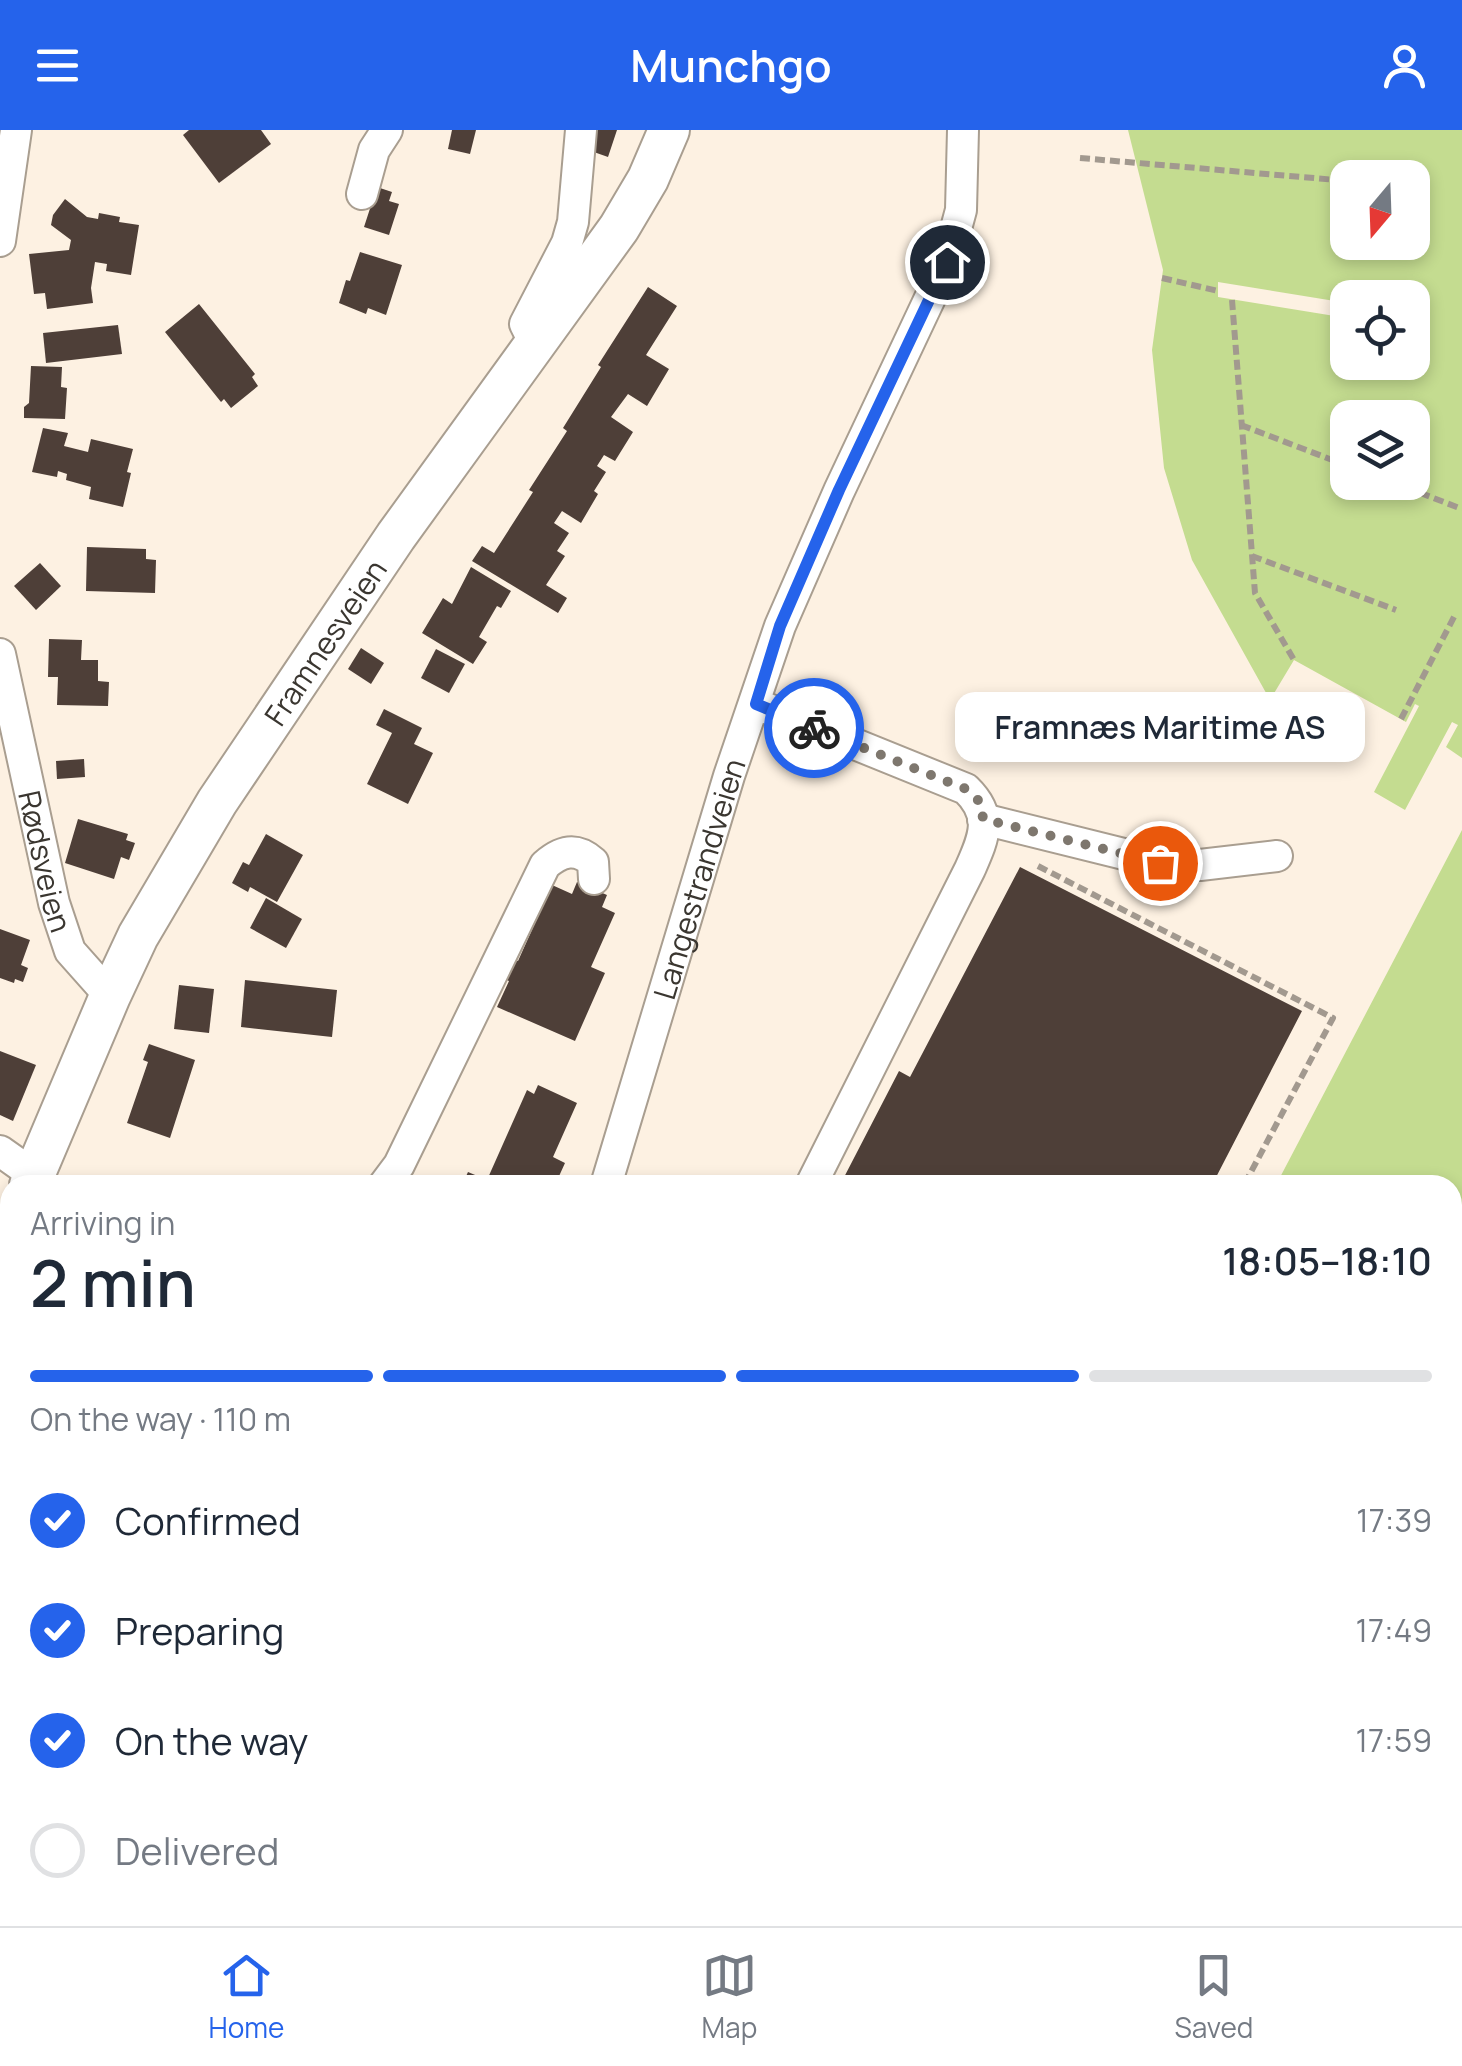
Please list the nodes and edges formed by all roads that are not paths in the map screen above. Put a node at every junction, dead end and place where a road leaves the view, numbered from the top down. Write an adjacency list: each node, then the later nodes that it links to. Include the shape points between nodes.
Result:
1 (16, 130): 7 (street)
2 (387, 130): 6 (street)
3 (581, 130): 8 (street, via 567,243 525,324)
4 (669, 130): 8 (main road, Framnesveien, via 619,228)
5 (963, 130): 10 (street, Langestrandveien, via 961,210 947,262 780,626)
6 (362, 194)
7 (0, 242)
8 (535, 344): 14 (main road, Framnesveien, via 217,802)
9 (0, 654): 14 (street, Rødsveien, via 54,903 70,952)
10 (756, 704): 11 (street, via 966,789 981,803); 19 (street, Langestrandveien)
11 (983, 819): 12 (street, via 1160,863); 20 (street, via 984,838 970,868)
12 (1277, 856)
13 (594, 879): 18 (street, via 593,862 574,852 546,864)
14 (110, 996): 17 (main road, Framnesveien)
15 (0, 1151): 16 (street)
16 (26, 1175)
17 (34, 1175)
18 (392, 1175)
19 (609, 1175)
20 (816, 1175)

